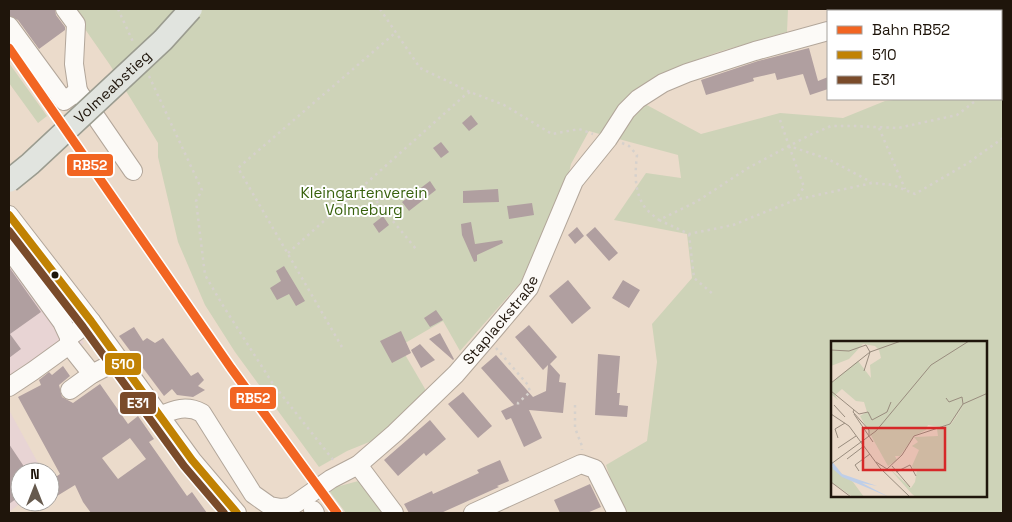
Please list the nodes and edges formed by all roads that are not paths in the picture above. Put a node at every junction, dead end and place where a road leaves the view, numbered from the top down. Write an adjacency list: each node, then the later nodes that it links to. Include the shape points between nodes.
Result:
1 (65, 9): 5 (street, via 76,24 74,64)
2 (191, 9): 7 (main road, Volmeabstieg, bridge, via 163,40)
3 (9, 26): 5 (street, via 64,101)
4 (827, 31): 17 (street, Staplackstraße, via 687,73 638,99 574,181 529,288 456,374 416,414)
5 (78, 91): 6 (street)
6 (133, 171)
7 (9, 181)
8 (11, 222): 10 (street)
9 (9, 249): 11 (street, via 62,322)
10 (91, 321): 11 (street); 12 (street)
11 (69, 341): 13 (street); 14 (street)
12 (119, 360): 13 (street); 16 (street)
13 (92, 374): 15 (street)
14 (9, 386)
15 (70, 390)
16 (160, 416): 18 (street, Staplackstraße, via 183,408 202,413 260,501 276,507); 19 (street)
17 (343, 472): 18 (street, Staplackstraße); 20 (street)
18 (309, 509)
19 (237, 513)
20 (394, 513)
21 (473, 513): 22 (street, via 581,464 595,469)
22 (617, 513)

